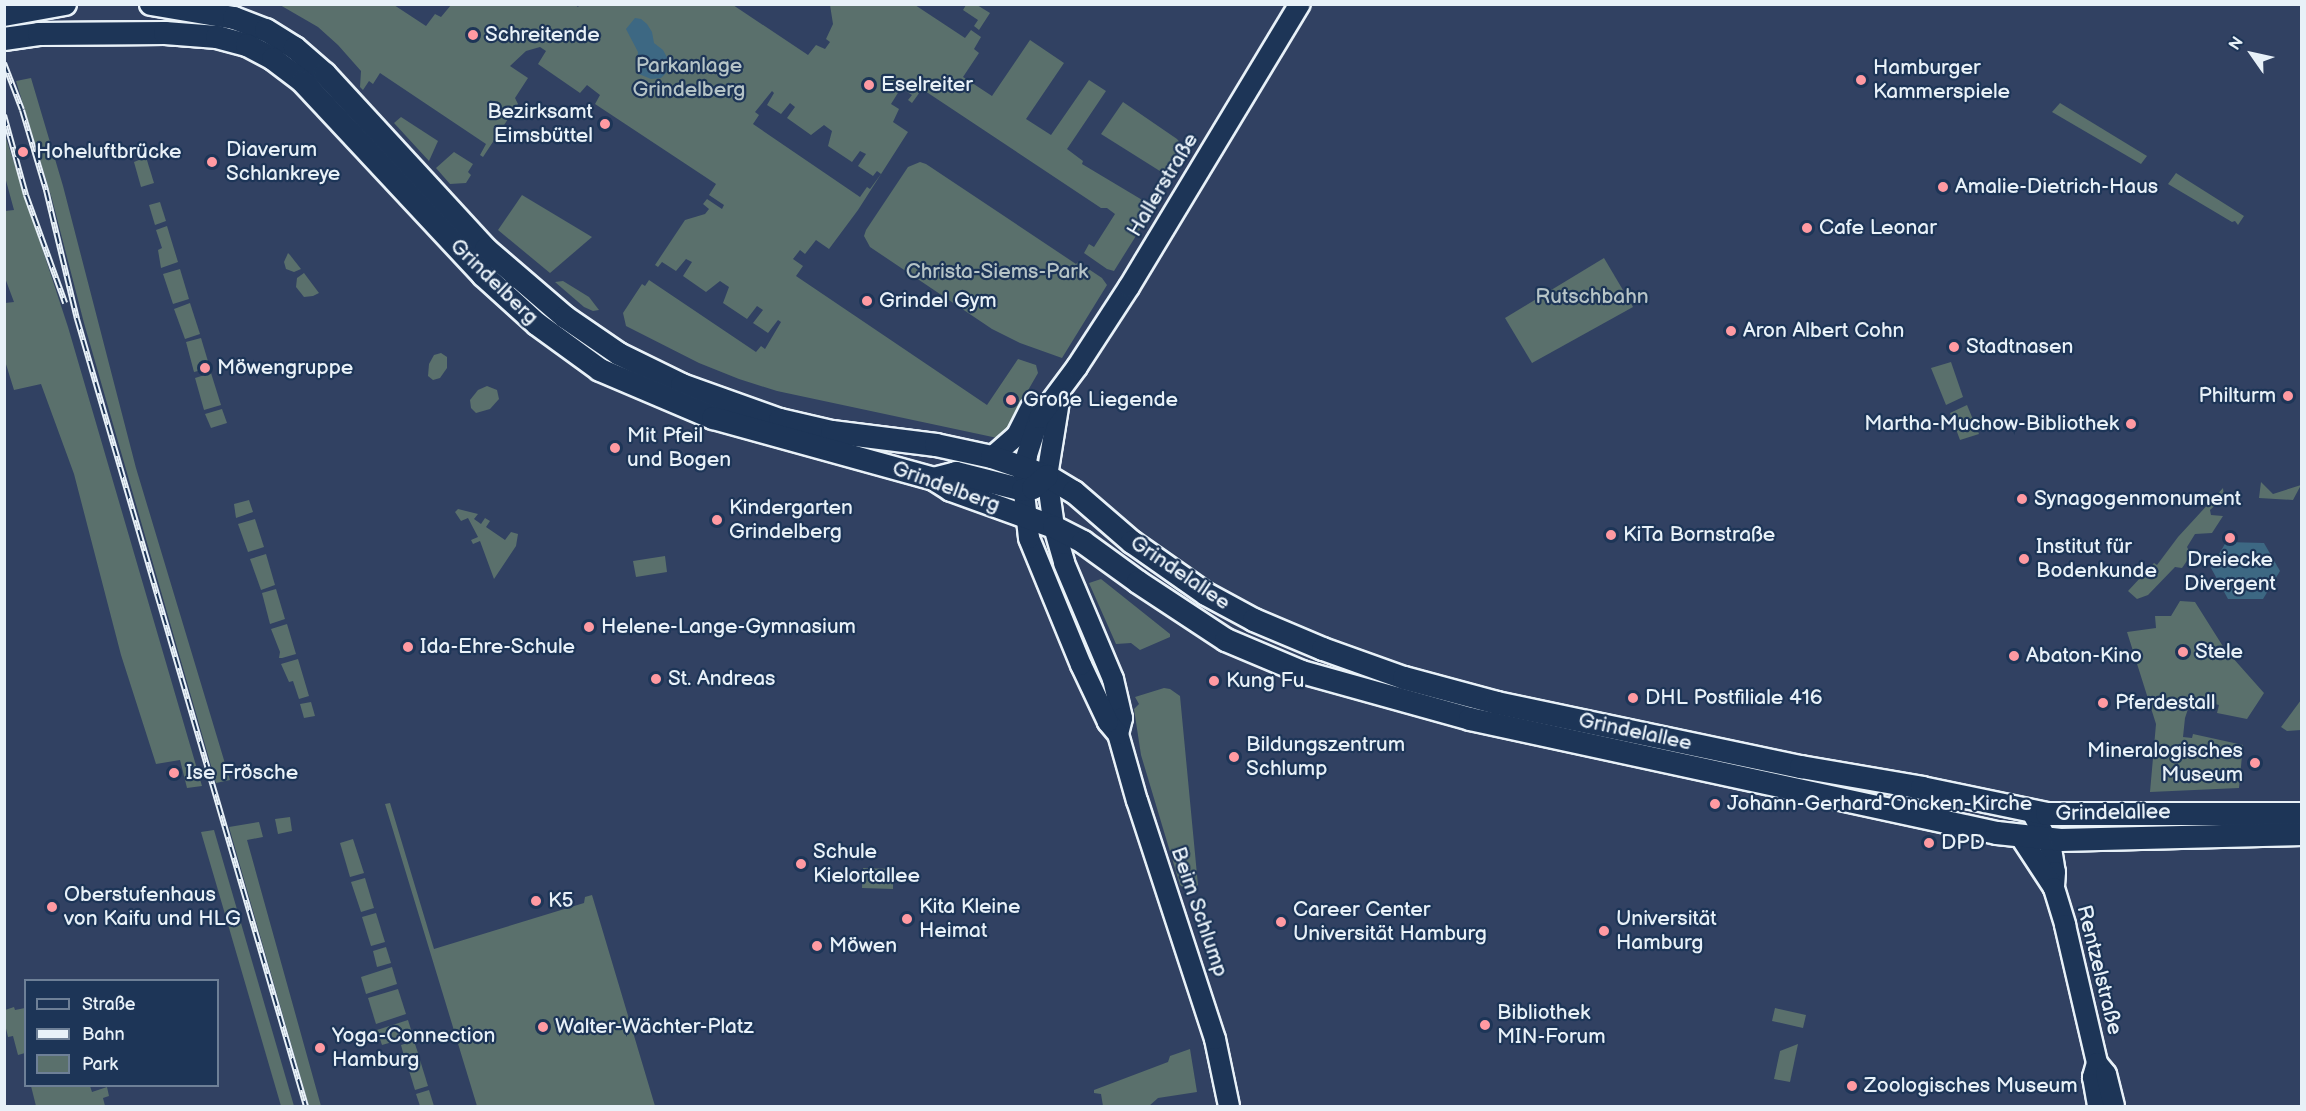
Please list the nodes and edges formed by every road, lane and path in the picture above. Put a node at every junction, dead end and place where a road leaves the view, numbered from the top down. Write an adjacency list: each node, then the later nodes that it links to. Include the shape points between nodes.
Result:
1 (65, 4): 4 (main road)
2 (151, 4): 7 (main road, Grindelberg, via 234,18 266,30 295,48 325,75 492,255 564,317 619,354 703,393 780,420)
3 (1300, 4): 6 (main road, Hallerstraße, via 1129,287)
4 (4, 15)
5 (4, 39): 9 (main road, Grindelberg, via 39,34 179,33 247,45 303,82 483,275 589,364 628,384 728,423)
6 (1063, 387): 7 (main road, via 1040,396 1017,435); 8 (main road, Hallerstraße); 10 (main road, Hallerstraße, via 1036,426)
7 (992, 457): 10 (main road, Grindelberg)
8 (1047, 476): 10 (main road, Grindelallee); 12 (main road, Beim Schlump); 14 (main road, Grindelallee, via 1074,492 1132,542 1214,598 1278,632 1395,675 1497,703)
9 (934, 479): 10 (main road, via 956,474); 11 (main road, Grindelberg, via 951,489)
10 (1024, 480): 11 (main road, Beim Schlump)
11 (1025, 515): 12 (main road, Grindelallee); 13 (main road, Beim Schlump, via 1029,538 1081,665 1108,722)
12 (1054, 527): 13 (main road, Beim Schlump, via 1064,563 1113,679 1122,718); 17 (main road, Grindelallee, via 1083,542 1226,639 1281,665 1323,679 1470,719)
13 (1118, 734): 21 (main road, Beim Schlump, via 1215,1039)
14 (2032, 812): 15 (main road, Grindelallee, via 2066,816 2158,812); 18 (main road, Rentzelstraße)
15 (2301, 814)
16 (2301, 834): 18 (main road, Grindelallee)
17 (2020, 836): 18 (main road, Grindelallee); 19 (main road, Rentzelstraße)
18 (2048, 840): 19 (main road, Rentzelstraße)
19 (2054, 888): 20 (main road, Rentzelstraße)
20 (2097, 1063): 22 (main road, Rentzelstraße, via 2093,1077); 23 (main road, Rentzelstraße, via 2106,1074)
21 (1229, 1107)
22 (2098, 1107)
23 (2114, 1107)

